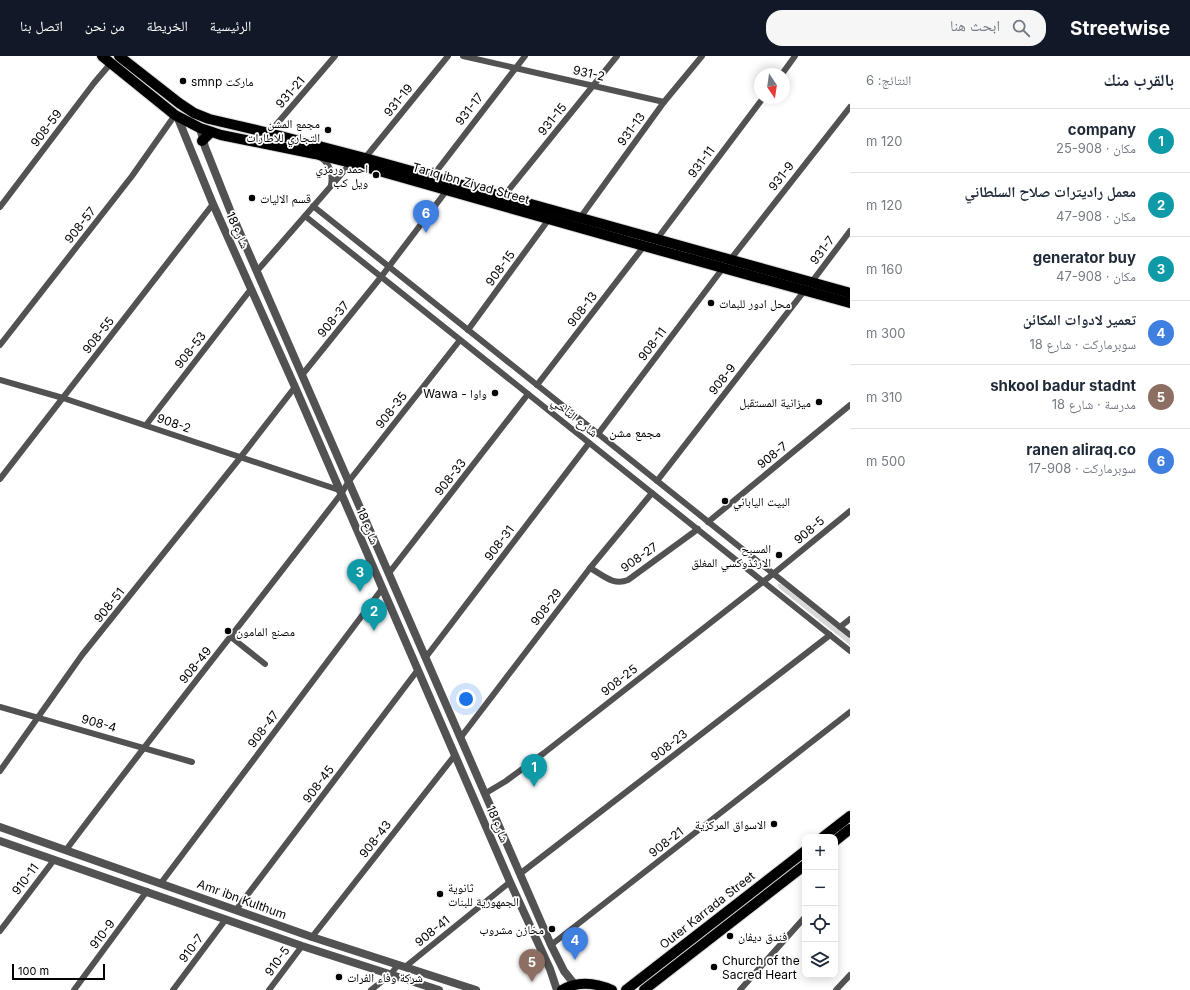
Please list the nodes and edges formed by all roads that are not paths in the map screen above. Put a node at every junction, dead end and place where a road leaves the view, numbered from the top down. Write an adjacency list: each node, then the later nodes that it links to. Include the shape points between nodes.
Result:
1 (95, 56): 10 (main road, Tariq ibn Ziyad Street)
2 (119, 56): 20 (main road, Tariq ibn Ziyad Street, via 194,113 217,122)
3 (335, 56): 20 (street, 931-21)
4 (448, 56): 24 (street, 931-19)
5 (463, 56): 11 (street, 931-2)
6 (526, 56): 11 (street, 931-17)
7 (617, 56): 13 (street, 931-15)
8 (702, 56): 14 (street, 931-13)
9 (795, 56): 12 (street)
10 (108, 61): 17 (main road, Tariq ibn Ziyad Street); 32 (street, 908-59)
11 (515, 68): 13 (street, 931-2); 26 (street, 931-17)
12 (786, 68)
13 (593, 86): 14 (street, 931-2); 29 (street, 931-15)
14 (664, 102): 35 (street, 931-13)
15 (759, 104): 39 (street, 931-11)
16 (850, 107): 41 (street, 931-9)
17 (176, 116): 18 (main road, Tariq ibn Ziyad Street); 30 (street, شارع 18); 52 (street, 908-57)
18 (200, 128): 19 (main road, Tariq ibn Ziyad Street); 21 (street, شارع 18)
19 (211, 132): 21 (main road); 22 (main road, Tariq ibn Ziyad Street)
20 (268, 133): 22 (street, 931-21); 24 (main road, Tariq ibn Ziyad Street)
21 (202, 141): 34 (street, شارع 18)
22 (265, 144): 23 (main road, Tariq ibn Ziyad Street)
23 (315, 154): 25 (main road, Tariq ibn Ziyad Street); 27 (street, via 324,159 329,166 332,174)
24 (365, 158): 26 (main road, Tariq ibn Ziyad Street)
25 (351, 163): 27 (street); 28 (main road, Tariq ibn Ziyad Street)
26 (432, 177): 29 (main road, Tariq ibn Ziyad Street)
27 (330, 186): 31 (street)
28 (447, 190): 36 (main road, Tariq ibn Ziyad Street); 42 (street, 908-37)
29 (503, 196): 35 (main road, Tariq ibn Ziyad Street)
30 (213, 204): 37 (street, شارع 18); 58 (street, 908-55)
31 (313, 206): 33 (street); 42 (street, شارع التآخي)
32 (0, 207)
33 (304, 216): 44 (street); 45 (street, شارع التآخي)
34 (233, 217): 37 (street); 44 (street, شارع 18)
35 (580, 218): 39 (main road, Tariq ibn Ziyad Street)
36 (549, 219): 40 (main road, Tariq ibn Ziyad Street); 50 (street, 908-15)
37 (222, 222): 47 (street, شارع 18)
38 (850, 231): 46 (street, 931-7)
39 (657, 239): 41 (main road, Tariq ibn Ziyad Street)
40 (644, 246): 43 (main road, Tariq ibn Ziyad Street); 55 (street, 908-13)
41 (730, 260): 46 (main road, Tariq ibn Ziyad Street)
42 (390, 267): 45 (street, 908-37); 50 (street, شارع التآخي)
43 (723, 268): 46 (main road, Tariq ibn Ziyad Street); 63 (street, 908-11)
44 (257, 271): 53 (street, شارع 18)
45 (381, 277): 51 (street, شارع التآخي); 53 (street, 908-37)
46 (808, 286): 48 (main road, Tariq ibn Ziyad Street); 49 (main road, Tariq ibn Ziyad Street); 68 (street, 908-9)
47 (251, 289): 56 (street, شارع 18); 62 (street, 908-53)
48 (850, 293)
49 (850, 303)
50 (468, 330): 55 (street, شارع التآخي)
51 (460, 340): 57 (street, شارع التآخي); 67 (street, 908-35)
52 (0, 346)
53 (302, 375): 67 (street, شارع 18)
54 (0, 380): 58 (street, 908-2)
55 (537, 385): 60 (street, شارع التآخي)
56 (295, 387): 65 (street); 69 (street, شارع 18)
57 (528, 394): 61 (street, شارع التآخي); 75 (street, 908-33)
58 (63, 398): 62 (street, 908-2); 66 (street, 908-55)
59 (850, 405): 72 (street, 908-7)
60 (567, 409): 61 (street); 63 (street, شارع التآخي)
61 (560, 420): 64 (street, شارع التآخي)
62 (146, 425): 65 (street, 908-2)
63 (598, 434): 68 (street, شارع التآخي)
64 (590, 443): 70 (street, شارع التآخي); 85 (street, 908-31)
65 (240, 458): 69 (street, 908-2); 90 (street, 908-51, via 82,655)
66 (0, 479)
67 (349, 481): 69 (street, 908-35); 75 (street, شارع 18)
68 (658, 481): 72 (street, شارع التآخي)
69 (340, 492): 78 (street, شارع 18); 83 (street, 908-49)
70 (652, 493): 73 (street, شارع التآخي); 74 (street, 908-29)
71 (850, 511): 76 (street, 908-5)
72 (708, 522): 76 (street, شارع التآخي)
73 (698, 529): 74 (street, 908-27, via 628,580 620,583); 77 (street, شارع التآخي)
74 (590, 568): 91 (street, 908-29)
75 (389, 573): 85 (street, شارع 18)
76 (773, 574): 77 (street, 908-5); 80 (street, شارع التآخي)
77 (764, 582): 81 (street, شارع التآخي); 96 (street, 908-25)
78 (382, 589): 87 (street, شارع 18); 110 (street, 908-47)
79 (850, 619): 80 (street)
80 (840, 627): 82 (street, شارع التآخي)
81 (830, 635): 84 (street, شارع التآخي); 108 (street, 908-23)
82 (850, 635)
83 (232, 637): 86 (street); 92 (street, 908-49)
84 (850, 651)
85 (426, 657): 87 (street); 91 (street, شارع 18)
86 (265, 664)
87 (416, 667): 93 (street, شارع 18); 112 (street, 908-45)
88 (0, 707): 90 (street, 908-4)
89 (850, 712): 117 (street, 908-21)
90 (38, 718): 92 (street, 908-4); 95 (street, 908-51)
91 (461, 738): 96 (street, شارع 18)
92 (144, 747): 94 (street, 908-4); 104 (street, 908-49)
93 (455, 755): 97 (street, شارع 18); 116 (street, 908-43)
94 (192, 762)
95 (0, 770)
96 (486, 795): 97 (street); 108 (street, شارع 18)
97 (475, 802): 109 (street, شارع 18)
98 (850, 816): 101 (main road)
99 (0, 827): 104 (street, Amr ibn Kulthum)
100 (850, 829): 102 (main road)
101 (827, 834)
102 (838, 839)
103 (0, 841): 106 (street, Amr ibn Kulthum)
104 (66, 850): 110 (street, Amr ibn Kulthum)
105 (802, 853): 132 (main road, Outer Karrada Street)
106 (54, 860): 111 (street, Amr ibn Kulthum); 115 (street, 910-11)
107 (802, 867): 133 (main road, Outer Karrada Street)
108 (521, 873): 117 (street, شارع 18)
109 (510, 882): 119 (street, 908-41); 129 (street, شارع 18)
110 (161, 883): 112 (street, Amr ibn Kulthum)
111 (147, 891): 113 (street, Amr ibn Kulthum); 123 (street, 910-9)
112 (236, 910): 116 (street, Amr ibn Kulthum)
113 (226, 919): 118 (street, Amr ibn Kulthum); 124 (street, 910-7)
114 (802, 920): 134 (street)
115 (0, 931)
116 (312, 937): 119 (street, Amr ibn Kulthum)
117 (551, 945): 122 (street, شارع 18, via 564,971)
118 (302, 946): 120 (street, Amr ibn Kulthum); 125 (street, 910-5)
119 (402, 966): 120 (street, 908-41); 128 (street, Amr ibn Kulthum)
120 (390, 975): 126 (street, 908-41); 127 (street, Amr ibn Kulthum)
121 (850, 975): 135 (street)
122 (575, 985): 130 (main road); 131 (main road, via 588,983)
123 (74, 990)
124 (173, 990)
125 (269, 990)
126 (371, 990)
127 (439, 990)
128 (476, 990)
129 (557, 990)
130 (562, 990)
131 (612, 990)
132 (626, 990)
133 (644, 990)
134 (740, 990)
135 (836, 990)

